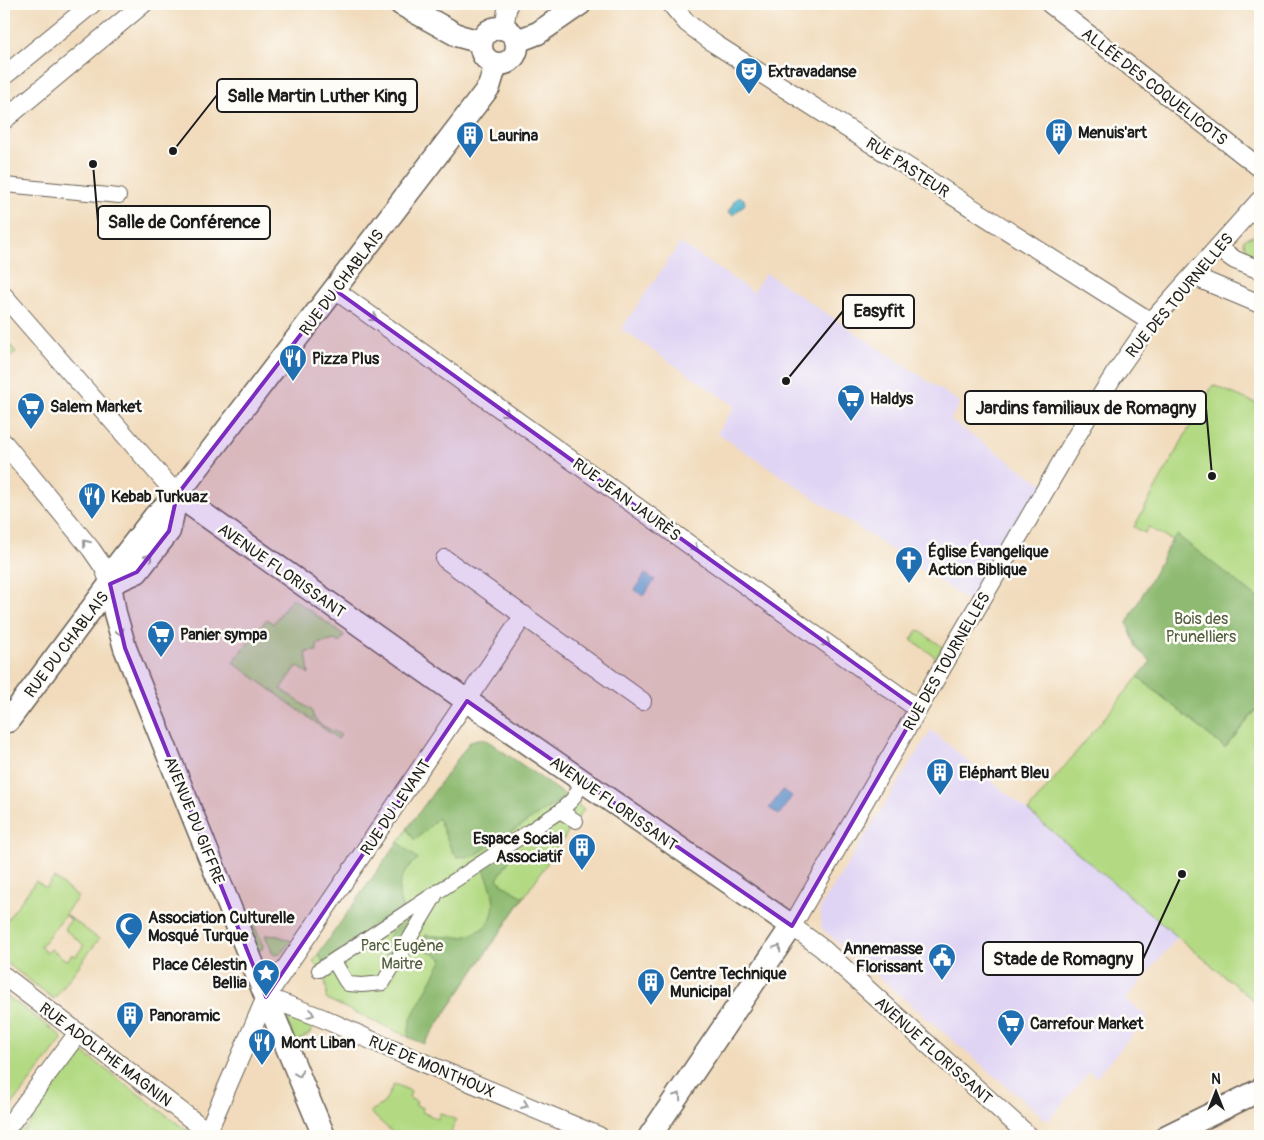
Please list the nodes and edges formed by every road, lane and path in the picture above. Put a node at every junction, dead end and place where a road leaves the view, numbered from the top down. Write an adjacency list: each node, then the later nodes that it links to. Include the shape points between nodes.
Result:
1 (92, 4): 12 (street)
2 (128, 4): 13 (street, via 18,97)
3 (143, 4): 13 (street)
4 (401, 4): 10 (street, via 459,36)
5 (508, 4): 9 (street)
6 (580, 4): 9 (street, via 538,33)
7 (671, 4): 24 (street, RUE PASTEUR, via 687,23 715,44)
8 (1050, 4): 14 (street, ALLÉE DES COQUELICOTS)
9 (510, 35): 10 (street, via 498,28 489,30); 11 (street, via 517,50 513,58)
10 (481, 42): 11 (street, via 484,56)
11 (496, 64): 21 (street, RUE DU CHABLAIS, via 489,87)
12 (4, 76)
13 (9, 115)
14 (1260, 168)
15 (5, 185): 16 (street)
16 (119, 196)
17 (1260, 200): 18 (street, RUE DES TOURNELLES)
18 (1218, 248): 19 (street, via 1235,260); 20 (street, RUE DES TOURNELLES)
19 (1260, 270)
20 (1193, 276): 23 (street); 24 (street, RUE DES TOURNELLES)
21 (335, 290): 26 (street, RUE DU CHABLAIS); 32 (street, RUE JEAN JAURÈS, one-way to 32)
22 (4, 296): 26 (street)
23 (1260, 304)
24 (1152, 322): 32 (street, RUE DES TOURNELLES, via 1087,418)
25 (4, 443): 28 (street, one-way to 25, via 91,549)
26 (178, 495): 28 (street, RUE DU CHABLAIS, via 155,516 118,564); 30 (street, AVENUE FLORISSANT)
27 (445, 559): 29 (street)
28 (110, 584): 33 (street, RUE DU CHABLAIS); 42 (street, AVENUE DU GIFFRE, one-way to 42, via 114,613 125,648)
29 (524, 616): 30 (street, RUE DU LEVANT); 31 (street)
30 (467, 701): 34 (street, AVENUE FLORISSANT); 42 (street, RUE DU LEVANT)
31 (642, 701)
32 (918, 709): 38 (street, RUE DES TOURNELLES)
33 (5, 722)
34 (584, 782): 35 (street); 38 (street, AVENUE FLORISSANT)
35 (560, 811): 36 (street); 37 (street)
36 (576, 821)
37 (438, 891): 39 (street); 39 (street, via 383,983 348,984)
38 (792, 926): 49 (street, RUE DES TOURNELLES, one-way to 38); 50 (street, AVENUE FLORISSANT, via 823,949)
39 (334, 960): 40 (street)
40 (320, 970)
41 (4, 976): 43 (street, RUE ADOLPHE MAGNIN)
42 (266, 997): 46 (street, RUE DU LEVANT); 47 (street, AVENUE DU GIFFRE, one-way to 47); 48 (street, RUE DE MONTHOUX, one-way to 48)
43 (78, 1033): 45 (street); 46 (street, RUE ADOLPHE MAGNIN)
44 (1260, 1090): 51 (street)
45 (4, 1132)
46 (207, 1134)
47 (324, 1136)
48 (599, 1136)
49 (650, 1136)
50 (1029, 1136)
51 (1167, 1136)

